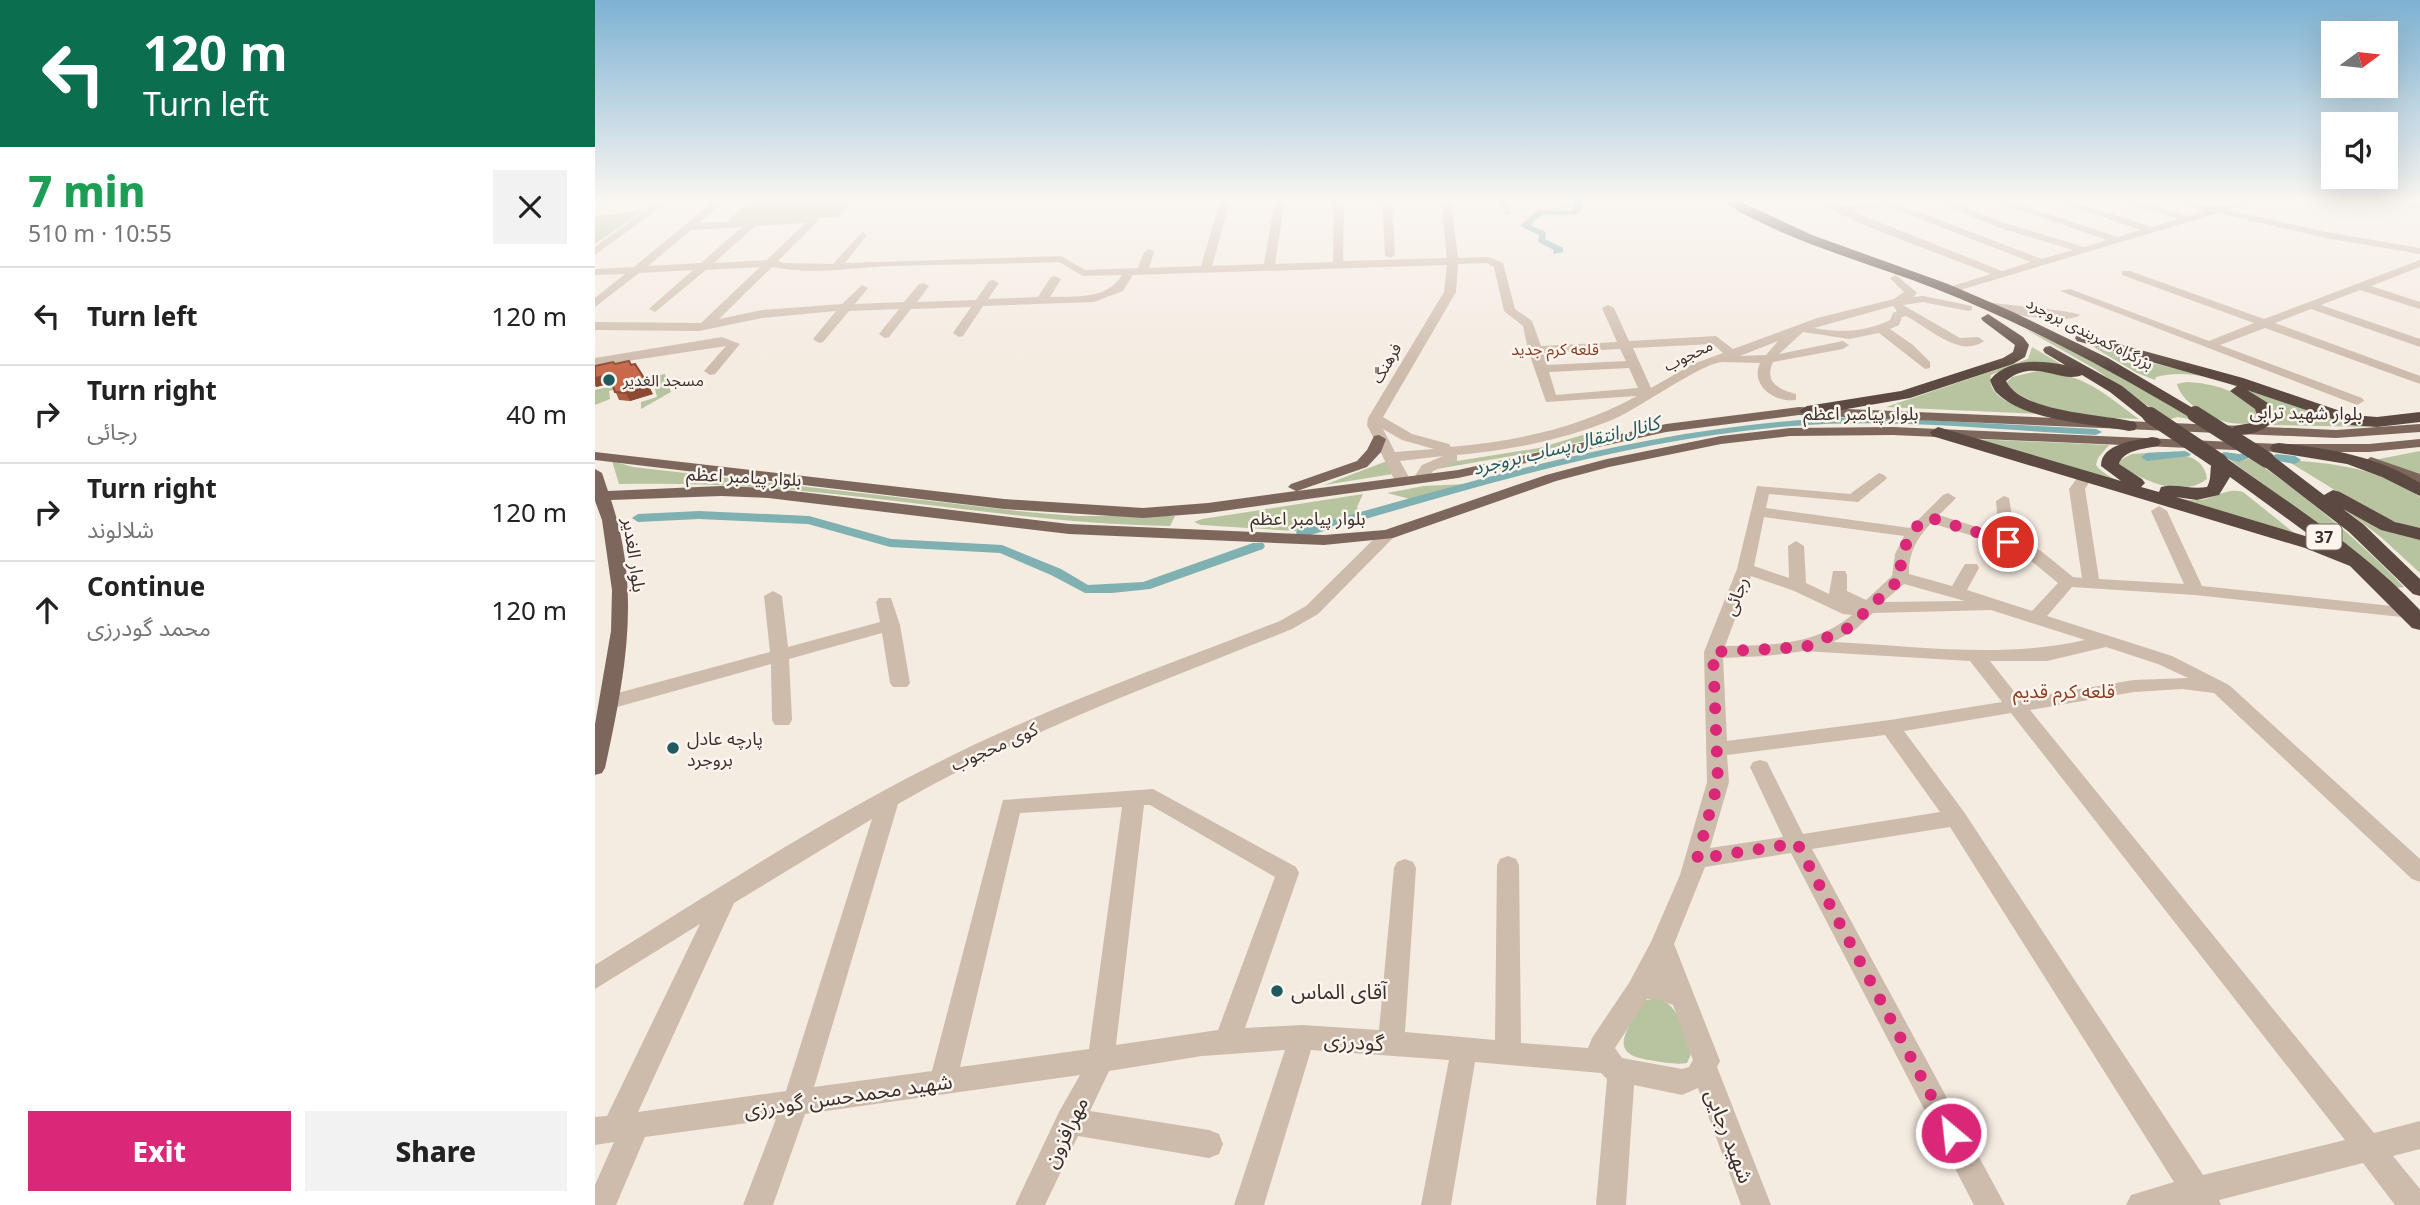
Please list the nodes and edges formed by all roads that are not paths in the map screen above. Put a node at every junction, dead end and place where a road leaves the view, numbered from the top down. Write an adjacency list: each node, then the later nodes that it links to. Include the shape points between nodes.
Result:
1 (652, 257): 24 (street)
2 (714, 257): 19 (street)
3 (776, 257): 16 (street)
4 (844, 257): 21 (street)
5 (1147, 257): 28 (street)
6 (1209, 257): 25 (street)
7 (1271, 257): 22 (street)
8 (1338, 257): 20 (street)
9 (1453, 257): 15 (street, فرهنگ)
10 (1840, 257): 32 (highway, بزرگراه کمربندی بروجرد / 37)
11 (1861, 257): 38 (highway, بزرگراه کمربندی بروجرد / 37)
12 (1958, 257): 30 (street)
13 (2027, 257): 17 (street)
14 (2061, 257): 17 (street)
15 (1453, 261): 20 (street); 68 (street, via 1489,260 1499,265 1510,312 1528,324); 86 (street, فرهنگ, via 1450,292)
16 (770, 263): 19 (street); 21 (street, via 787,268); 56 (street)
17 (2042, 263): 30 (street)
18 (2420, 263): 23 (street)
19 (704, 266): 24 (street); 50 (street)
20 (1338, 267): 22 (street)
21 (835, 268): 27 (street, via 1061,259 1083,273)
22 (1269, 269): 25 (street)
23 (2403, 269): 31 (street); 36 (street)
24 (637, 270): 26 (street); 42 (street)
25 (1205, 271): 28 (street)
26 (595, 272)
27 (1129, 272): 28 (street); 40 (street, via 1119,289 1094,299)
28 (1142, 272)
29 (2126, 273): 53 (street)
30 (2002, 275): 38 (street)
31 (2420, 275)
32 (1896, 278): 44 (street, via 1911,293); 51 (highway, بزرگراه کمربندی بروجرد / 37)
33 (1055, 279): 40 (street)
34 (993, 283): 41 (street)
35 (923, 286): 43 (street)
36 (2359, 286): 45 (street); 47 (street)
37 (862, 288): 48 (street)
38 (1950, 290): 51 (highway, بزرگراه کمربندی بروجرد / 37)
39 (2066, 291): 46 (street)
40 (1042, 300): 41 (street)
41 (980, 303): 43 (street); 60 (street)
42 (595, 304)
43 (909, 305): 48 (street); 61 (street)
44 (1898, 305): 51 (street, via 1923,299); 58 (street, محجوب); 59 (street, via 1895,322); 63 (street, via 1958,342)
45 (2309, 305): 53 (street); 64 (street)
46 (2105, 306): 52 (street); 67 (street)
47 (2420, 306)
48 (847, 307): 56 (street, via 762,314); 62 (street)
49 (1608, 307): 65 (street)
50 (655, 309)
51 (1979, 310): 52 (street); 54 (highway); 80 (highway, بزرگراه کمربندی بروجرد / 37); 84 (highway, via 2018,340 2020,354 1905,394); 87 (highway, بزرگراه کمربندی بروجرد / 37, via 2097,358)
52 (2074, 315): 54 (street)
53 (2262, 323): 67 (street); 79 (street)
54 (2041, 325): 85 (highway, via 2237,381 2350,420)
55 (595, 326): 57 (street)
56 (705, 326): 57 (street)
57 (671, 327): 69 (street)
58 (1801, 328): 59 (street, via 1849,335); 70 (street, محجوب); 71 (street)
59 (1881, 329): 76 (street)
60 (959, 333)
61 (885, 334)
62 (819, 339)
63 (1978, 341)
64 (2420, 343)
65 (1625, 345): 68 (street); 70 (street, via 1716,340); 74 (street)
66 (1843, 345): 71 (street)
67 (2209, 345): 83 (street)
68 (1534, 350): 77 (street)
69 (664, 351): 73 (street); 75 (street); 78 (street, via 722,341 734,344)
70 (1731, 354): 72 (street, محجوب)
71 (1769, 359): 72 (street); 82 (street, via 1763,380 1769,388)
72 (1714, 360): 81 (street, محجوب)
73 (595, 362)
74 (1633, 363): 77 (street); 81 (street)
75 (659, 365)
76 (1925, 365)
77 (1541, 369): 81 (street, via 1551,399)
78 (710, 371)
79 (2420, 380)
80 (2116, 389): 88 (highway, via 2051,367 2015,369 1998,380 2006,395 2030,405); 97 (highway, بزرگراه کمربندی بروجرد / 37, bridge, via 2150,415)
81 (1647, 393): 95 (street, محجوب, via 1590,425)
82 (1791, 397)
83 (2357, 401)
84 (1807, 411): 88 (main road, بلوار پیامبر اعظم); 102 (main road, بلوار پیامبر اعظم, via 1690,424)
85 (2420, 417)
86 (1375, 418): 92 (street); 95 (street, via 1429,444)
87 (2194, 421): 88 (main road, بلوار پیامبر اعظم); 90 (main road, بلوار شهید ترابی); 90 (highway, via 2163,383 2195,377 2246,394 2262,406 2267,419); 98 (highway, 37, bridge)
88 (2129, 426)
89 (2420, 428): 90 (main road, بلوار شهید ترابی, via 2336,434)
90 (2240, 430)
91 (1938, 432): 93 (main road, بلوار پیامبر اعظم); 103 (highway); 111 (main road, بلوار پیامبر اعظم, via 1821,430 1721,440 1607,463)
92 (1379, 439): 100 (street); 113 (main road, via 1370,458 1351,469)
93 (2152, 442): 97 (main road, بلوار پیامبر اعظم); 97 (highway, via 2117,451 2110,467 2142,485 2197,494 2218,486)
94 (2420, 443): 96 (main road, بلوار شهید ترابی)
95 (1496, 447): 100 (street); 105 (street, via 1441,462 1427,468)
96 (2321, 448): 98 (main road, بلوار شهید ترابی); 106 (main road)
97 (2216, 453): 98 (main road, بلوار شهید ترابی); 122 (highway, 37)
98 (2273, 454): 108 (highway, via 2351,461); 118 (highway, via 2388,526); 131 (highway, 37)
99 (595, 456): 113 (main road, بلوار پیامبر اعظم, via 1053,509 1143,513)
100 (1391, 457): 107 (street)
101 (595, 473): 109 (main road, بلوار الغدیر)
102 (1458, 474): 105 (main road, بلوار پیامبر اعظم); 111 (main road, via 1484,485)
103 (2086, 476): 122 (highway, via 2312,544); 128 (street, via 2077,489)
104 (1879, 478): 114 (street, رجائی, via 1853,499 1762,489)
105 (1421, 479): 107 (main road, بلوار پیامبر اعظم)
106 (2420, 479)
107 (1403, 481): 113 (main road, بلوار پیامبر اعظم)
108 (2420, 491)
109 (599, 495): 119 (main road, بلوار پیامبر اعظم, via 768,493 1113,532 1324,540); 147 (main road, بلوار الغدیر, via 615,542 621,590)
110 (1948, 498): 116 (street)
111 (1483, 501): 119 (main road, بلوار پیامبر اعظم)
112 (2004, 501): 120 (street)
113 (1227, 506)
114 (1757, 511): 117 (street); 124 (street, رجائی)
115 (2159, 511): 130 (street)
116 (1928, 517): 117 (street); 120 (street)
117 (1914, 533): 126 (street, via 1903,550)
118 (2420, 534)
119 (1387, 535): 155 (street, کوی محجوب, via 1312,610 1286,625 1075,709 944,768)
120 (2008, 542): 127 (street, via 2035,555)
121 (1796, 546): 129 (street)
122 (2357, 562): 138 (highway, 37)
123 (1971, 568): 132 (street)
124 (1745, 569): 129 (street); 142 (street, رجائی)
125 (1839, 575): 136 (street, via 1839,594)
126 (1898, 580): 132 (street); 136 (street)
127 (2068, 582): 128 (street); 137 (street)
128 (2091, 583): 130 (street)
129 (1798, 586): 136 (street)
130 (2195, 590): 138 (street)
131 (2420, 590)
132 (1957, 592): 135 (street)
133 (773, 596): 143 (street)
134 (885, 602): 139 (street)
135 (1999, 606): 136 (street); 137 (street)
136 (1867, 612): 141 (street, via 1848,628)
137 (2036, 618): 140 (street)
138 (2416, 618)
139 (891, 625): 143 (street); 145 (street)
140 (2106, 642): 144 (street, via 2047,655); 146 (street, via 2165,660)
141 (1805, 647): 142 (street); 144 (street)
142 (1713, 652): 151 (street, رجائی)
143 (780, 655): 147 (street); 149 (street)
144 (1975, 655): 148 (street)
145 (900, 683)
146 (2222, 689): 148 (street, via 2159,683); 161 (street)
147 (610, 702): 153 (main road, بلوار الغدیر)
148 (2012, 705): 150 (street); 181 (street)
149 (782, 720)
150 (1890, 727): 151 (street); 156 (street)
151 (1717, 749): 158 (street, رجائی, via 1718,782)
152 (1760, 766): 157 (street)
153 (595, 768)
154 (1135, 797): 168 (street, via 1153,797 1288,873); 172 (street); 175 (street, via 1011,806)
155 (889, 799): 162 (street, کوی محجوب); 176 (street)
156 (1956, 818): 157 (street); 182 (street)
157 (1797, 843): 158 (street); 190 (street)
158 (1697, 859): 163 (street, رجائی)
159 (1509, 865): 171 (street)
160 (1405, 868): 169 (street)
161 (2420, 873)
162 (726, 895): 164 (street, کوی محجوب); 178 (street)
163 (1662, 944): 165 (street, رجائی); 166 (street)
164 (598, 975)
165 (1637, 992): 166 (street, via 1659,988); 173 (street, via 1601,1046)
166 (1683, 998): 174 (street, via 1707,1061)
167 (1302, 1037): 168 (street, گودرزی); 169 (street, گودرزی); 186 (street)
168 (1227, 1041): 172 (street, گودرزی)
169 (1391, 1043): 170 (street, گودرزی)
170 (1464, 1050): 171 (street, گودرزی); 187 (street)
171 (1508, 1054): 173 (street, گودرزی)
172 (1101, 1060): 175 (street, شهید محمدحسن گودرزی); 177 (street, مهرافزون)
173 (1614, 1066): 174 (street, via 1682,1082 1698,1076); 188 (street)
174 (1704, 1066): 189 (street, شهید رجایی)
175 (943, 1081): 176 (street, شهید محمدحسن گودرزی)
176 (796, 1102): 178 (street, شهید محمدحسن گودرزی); 184 (street)
177 (1069, 1121): 180 (street); 185 (street, مهرافزون)
178 (616, 1128): 183 (street)
179 (2420, 1135): 181 (street)
180 (1209, 1144)
181 (2367, 1149): 182 (street); 192 (street)
182 (2201, 1198): 191 (street)
183 (601, 1205)
184 (758, 1205)
185 (1030, 1205)
186 (1249, 1205)
187 (1436, 1205)
188 (1611, 1205)
189 (1756, 1205)
190 (1990, 1205)
191 (2141, 1205)
192 (2414, 1205)

